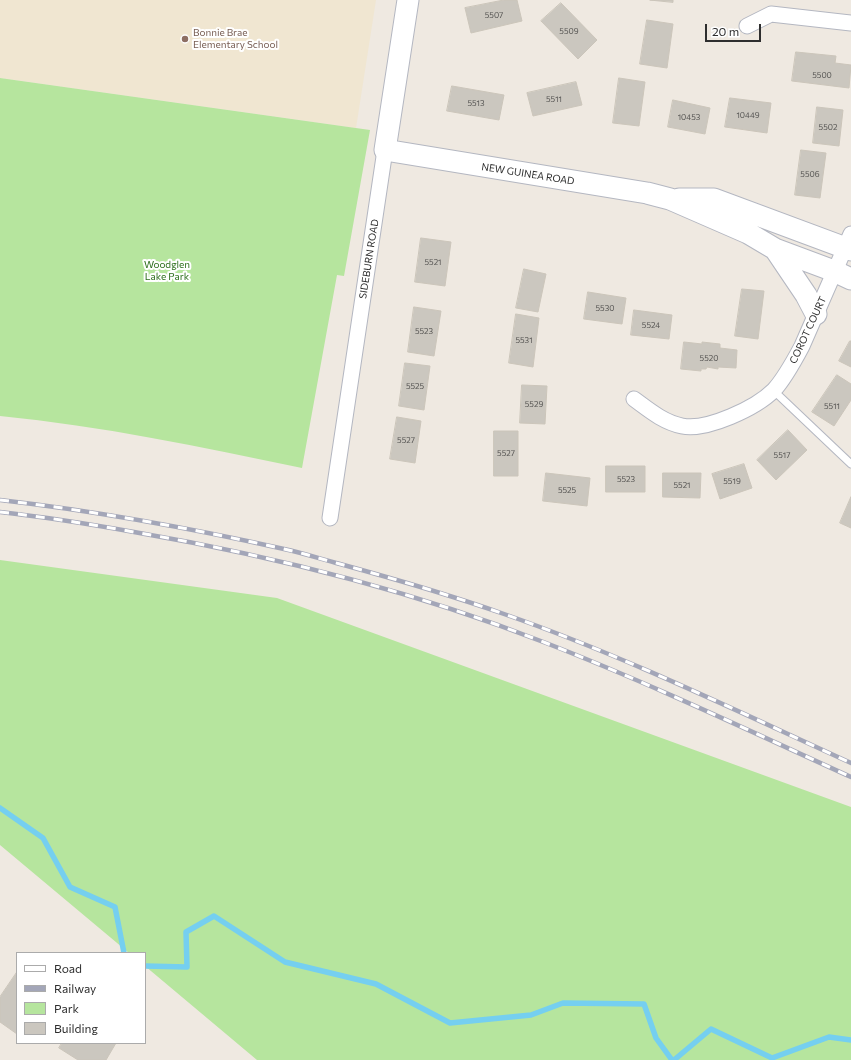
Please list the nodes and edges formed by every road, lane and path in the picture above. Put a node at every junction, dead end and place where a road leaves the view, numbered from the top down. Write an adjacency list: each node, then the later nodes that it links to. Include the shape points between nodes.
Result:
1 (408, 0): 4 (street, SIDEBURN ROAD)
2 (851, 23): 3 (street, via 772,14)
3 (747, 26)
4 (385, 150): 5 (street, NEW GUINEA ROAD, via 647,193); 13 (street, SIDEBURN ROAD)
5 (670, 199): 6 (street, NEW GUINEA ROAD, via 714,199); 7 (street, NEW GUINEA ROAD, via 748,233)
6 (849, 244): 8 (street, COROT COURT)
7 (775, 248): 8 (street, NEW GUINEA ROAD); 9 (street)
8 (843, 275): 9 (street, COROT COURT)
9 (816, 314): 10 (street, COROT COURT, via 793,362)
10 (773, 390): 11 (street, COROT COURT, via 748,409 722,420 693,426 665,421); 12 (lane)
11 (634, 399)
12 (851, 464)
13 (330, 518)

